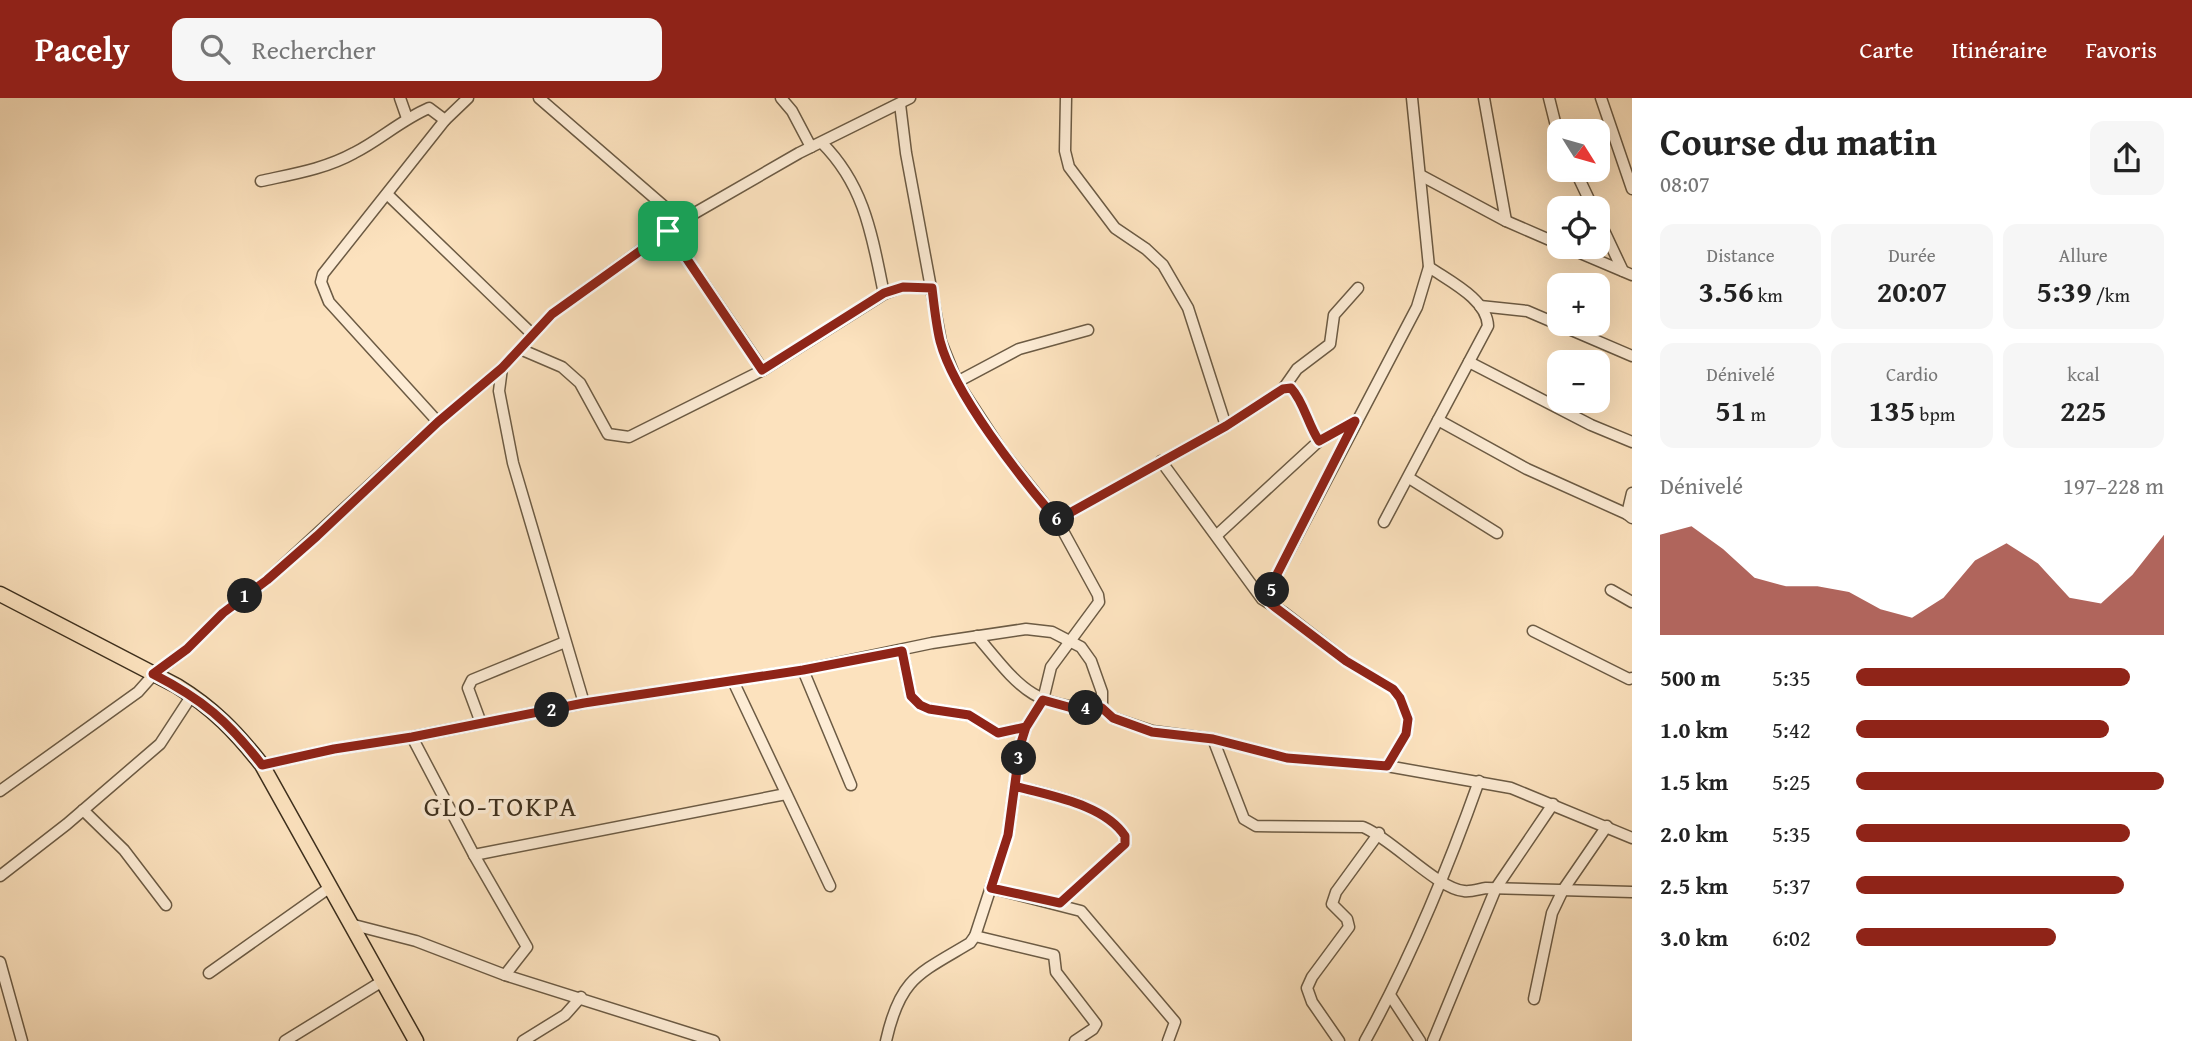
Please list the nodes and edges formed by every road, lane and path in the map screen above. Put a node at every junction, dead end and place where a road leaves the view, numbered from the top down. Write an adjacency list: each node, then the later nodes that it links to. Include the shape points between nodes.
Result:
1 (400, 98): 11 (street)
2 (468, 98): 13 (street)
3 (539, 98): 19 (street)
4 (781, 98): 14 (street)
5 (1066, 98): 43 (street, via 1069,167 1115,228 1163,265 1188,308)
6 (1412, 98): 15 (street)
7 (1484, 98): 20 (street)
8 (1549, 98): 12 (street)
9 (1601, 98): 17 (street)
10 (905, 101): 14 (street); 27 (street, via 906,153)
11 (407, 118): 13 (street, via 429,108); 16 (street, via 354,153 315,169)
12 (1554, 119)
13 (445, 120): 18 (street)
14 (816, 145): 19 (street); 29 (street, via 847,172 862,199)
15 (1422, 176): 20 (street); 25 (street)
16 (261, 181)
17 (1632, 189)
18 (387, 194): 32 (street); 42 (street, via 323,274 321,289)
19 (681, 221): 21 (street)
20 (1506, 221): 22 (street)
21 (668, 231): 32 (street, via 552,314); 37 (street)
22 (1547, 239)
23 (1610, 240): 26 (street)
24 (1595, 259): 26 (street)
25 (1429, 267): 30 (street); 41 (street, via 1417,307)
26 (1628, 273)
27 (932, 288): 29 (street, via 911,286); 38 (street, via 941,342)
28 (1358, 288): 39 (street, via 1334,315 1330,344 1297,369)
29 (884, 293): 37 (street)
30 (1480, 306): 34 (street, via 1527,311); 35 (street, via 1488,326)
31 (1088, 330): 38 (street, via 1019,349)
32 (532, 334): 33 (street)
33 (520, 349): 36 (street); 37 (street, via 562,366 580,383 608,433 616,437 629,437)
34 (1632, 356)
35 (1469, 362): 40 (street); 45 (street)
36 (502, 368): 42 (street); 63 (street, via 499,391 510,453)
37 (762, 370)
38 (957, 382): 50 (street)
39 (1283, 389): 43 (street); 44 (street, via 1291,388 1297,394)
40 (1438, 420): 47 (street); 49 (street, via 1527,469)
41 (1355, 421): 44 (street); 54 (street)
42 (438, 422): 66 (street, via 285,565)
43 (1226, 426): 46 (street)
44 (1319, 441): 53 (street)
45 (1632, 442)
46 (1161, 461): 50 (street); 53 (street)
47 (1409, 478): 51 (street); 52 (street)
48 (1632, 493): 49 (street)
49 (1630, 516)
50 (1057, 520): 62 (street, via 1098,595 1094,612)
51 (1384, 522)
52 (1497, 533)
53 (1217, 535): 55 (street)
54 (1273, 582): 55 (street); 59 (street)
55 (1254, 590): 59 (street)
56 (1611, 590): 58 (street)
57 (0, 594): 66 (main road)
58 (1632, 602)
59 (1271, 604): 78 (street, via 1400,698 1407,727)
60 (1532, 631): 67 (street)
61 (977, 636): 62 (street, via 1026,629); 64 (street); 70 (street, via 1020,686)
62 (1071, 640): 70 (street, via 1051,667); 72 (street, via 1091,661 1102,692)
63 (565, 642): 71 (street); 73 (street, via 472,680 468,688)
64 (902, 651): 65 (street); 74 (street, via 911,696 920,705 969,715 998,733)
65 (803, 670): 68 (street); 80 (street)
66 (153, 674): 69 (main road); 82 (street, via 138,692)
67 (1632, 678)
68 (733, 681): 71 (street); 83 (street)
69 (192, 695): 77 (main road, via 235,729); 86 (street, via 164,740)
70 (1043, 700): 72 (street, via 1072,708); 74 (street)
71 (584, 703): 73 (street)
72 (1102, 708): 76 (street, via 1113,718 1152,732)
73 (481, 723): 75 (street)
74 (1026, 727): 81 (street)
75 (412, 737): 77 (street); 90 (street)
76 (1213, 739): 78 (street, via 1287,758); 88 (street, via 1244,819 1250,823 1355,825)
77 (262, 765): 94 (main road)
78 (1387, 766): 79 (street)
79 (1479, 781): 85 (street); 92 (street)
80 (851, 785)
81 (1015, 786): 95 (street, via 1008,835); 99 (street, via 1091,810 1125,836 1125,844)
82 (3, 789): 84 (street)
83 (786, 794): 90 (street); 93 (street)
84 (0, 802)
85 (1553, 804): 87 (street); 96 (street)
86 (83, 810): 91 (street); 100 (street, via 124,850)
87 (1607, 826): 89 (street); 97 (street)
88 (1379, 833): 92 (street); 118 (street, via 1336,892 1332,904 1349,927 1307,988)
89 (1632, 838)
90 (474, 855): 105 (street, via 527,947)
91 (0, 876)
92 (1443, 882): 96 (street, via 1465,891); 107 (street)
93 (830, 886)
94 (329, 888): 101 (main road); 104 (street)
95 (991, 888): 99 (street); 102 (street)
96 (1496, 888): 97 (street); 121 (street)
97 (1563, 890): 98 (street); 109 (street, via 1552,913)
98 (1632, 892)
99 (1060, 903): 117 (street, via 1089,919 1175,1022)
100 (166, 905)
101 (350, 924): 105 (street, via 416,941); 106 (main road)
102 (975, 936): 115 (street, via 920,972 894,1007); 116 (street, via 1054,956 1056,972 1096,1026)
103 (0, 961): 111 (street)
104 (209, 973)
105 (505, 975): 108 (street)
106 (381, 982): 110 (main road); 112 (street)
107 (1390, 995): 119 (street); 120 (street)
108 (582, 997): 113 (street, via 565,1015); 114 (street)
109 (1534, 999)
110 (412, 1040)
111 (22, 1041)
112 (285, 1041)
113 (523, 1041)
114 (714, 1041)
115 (886, 1041)
116 (1075, 1041)
117 (1168, 1041)
118 (1339, 1041)
119 (1365, 1041)
120 (1420, 1041)
121 (1433, 1041)

